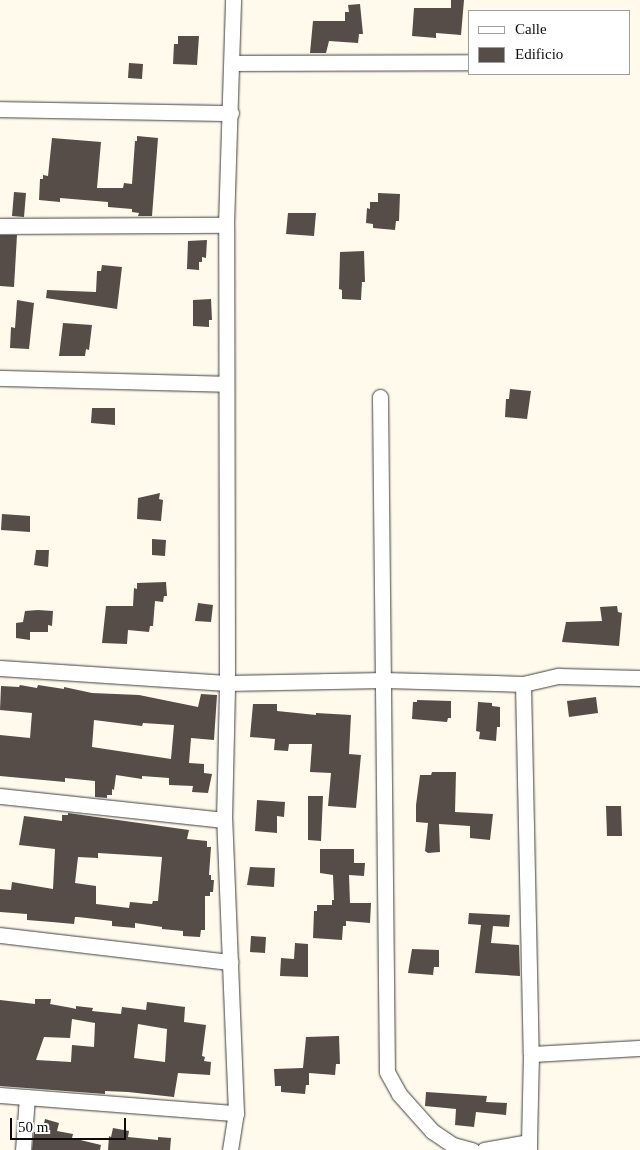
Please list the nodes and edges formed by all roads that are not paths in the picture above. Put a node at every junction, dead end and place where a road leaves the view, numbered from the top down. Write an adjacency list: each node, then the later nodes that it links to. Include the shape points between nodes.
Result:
1 (233, 0): 3 (street)
2 (468, 62): 3 (street)
3 (232, 63): 5 (street)
4 (0, 109): 5 (street)
5 (231, 112): 6 (street)
6 (226, 225): 7 (street); 9 (street)
7 (0, 226)
8 (0, 378): 9 (street)
9 (226, 384): 14 (street)
10 (380, 397): 13 (street)
11 (0, 668): 14 (street)
12 (640, 678): 15 (street, via 559,676)
13 (384, 680): 14 (street); 15 (street); 28 (street, via 387,1072 399,1094 432,1131 453,1145)
14 (227, 682): 17 (street)
15 (523, 684): 21 (street)
16 (0, 796): 17 (street)
17 (224, 820): 19 (street)
18 (0, 935): 19 (street)
19 (230, 962): 24 (street)
20 (640, 1048): 21 (street)
21 (531, 1054): 25 (street)
22 (0, 1095): 23 (street)
23 (27, 1097): 24 (street); 26 (street)
24 (236, 1113): 27 (street)
25 (529, 1146): 29 (street)
26 (23, 1150)
27 (230, 1150)
28 (472, 1150)
29 (484, 1150)

